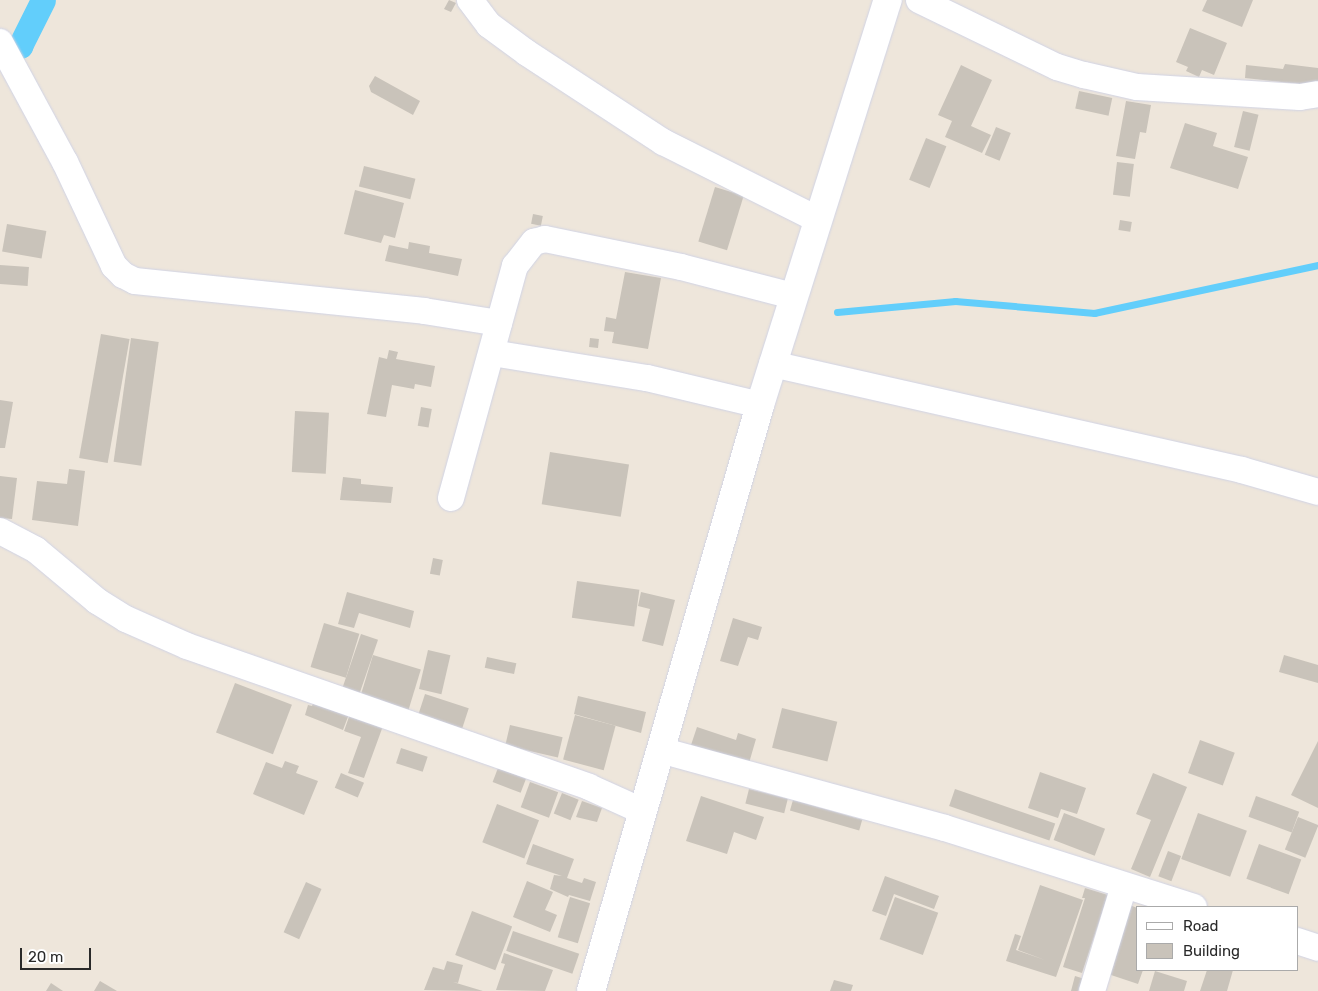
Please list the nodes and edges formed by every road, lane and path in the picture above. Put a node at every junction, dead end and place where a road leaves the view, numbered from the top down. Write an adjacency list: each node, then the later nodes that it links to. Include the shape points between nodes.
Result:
1 (470, 0): 6 (street, via 489,25 663,142)
2 (888, 0): 6 (main road)
3 (919, 0): 5 (street, via 1056,67 1084,75 1146,88 1300,97)
4 (5, 52): 8 (street, via 65,162 114,266 123,275 135,281 424,311)
5 (1318, 94)
6 (817, 219): 7 (main road)
7 (793, 296): 8 (street, via 681,266 545,239 527,248 516,266); 10 (main road)
8 (499, 323): 9 (street)
9 (492, 353): 11 (street, via 647,378); 13 (street)
10 (772, 364): 11 (main road); 12 (street, via 1214,463)
11 (760, 405): 15 (main road)
12 (1318, 492)
13 (450, 498)
14 (0, 531): 16 (street, via 36,550 97,601 126,619 187,646 589,787)
15 (660, 750): 16 (main road); 17 (street, via 945,828)
16 (642, 811): 21 (main road)
17 (1124, 886): 18 (street); 22 (street)
18 (1191, 906)
19 (1298, 941): 20 (street)
20 (1318, 948)
21 (591, 991)
22 (1092, 991)

